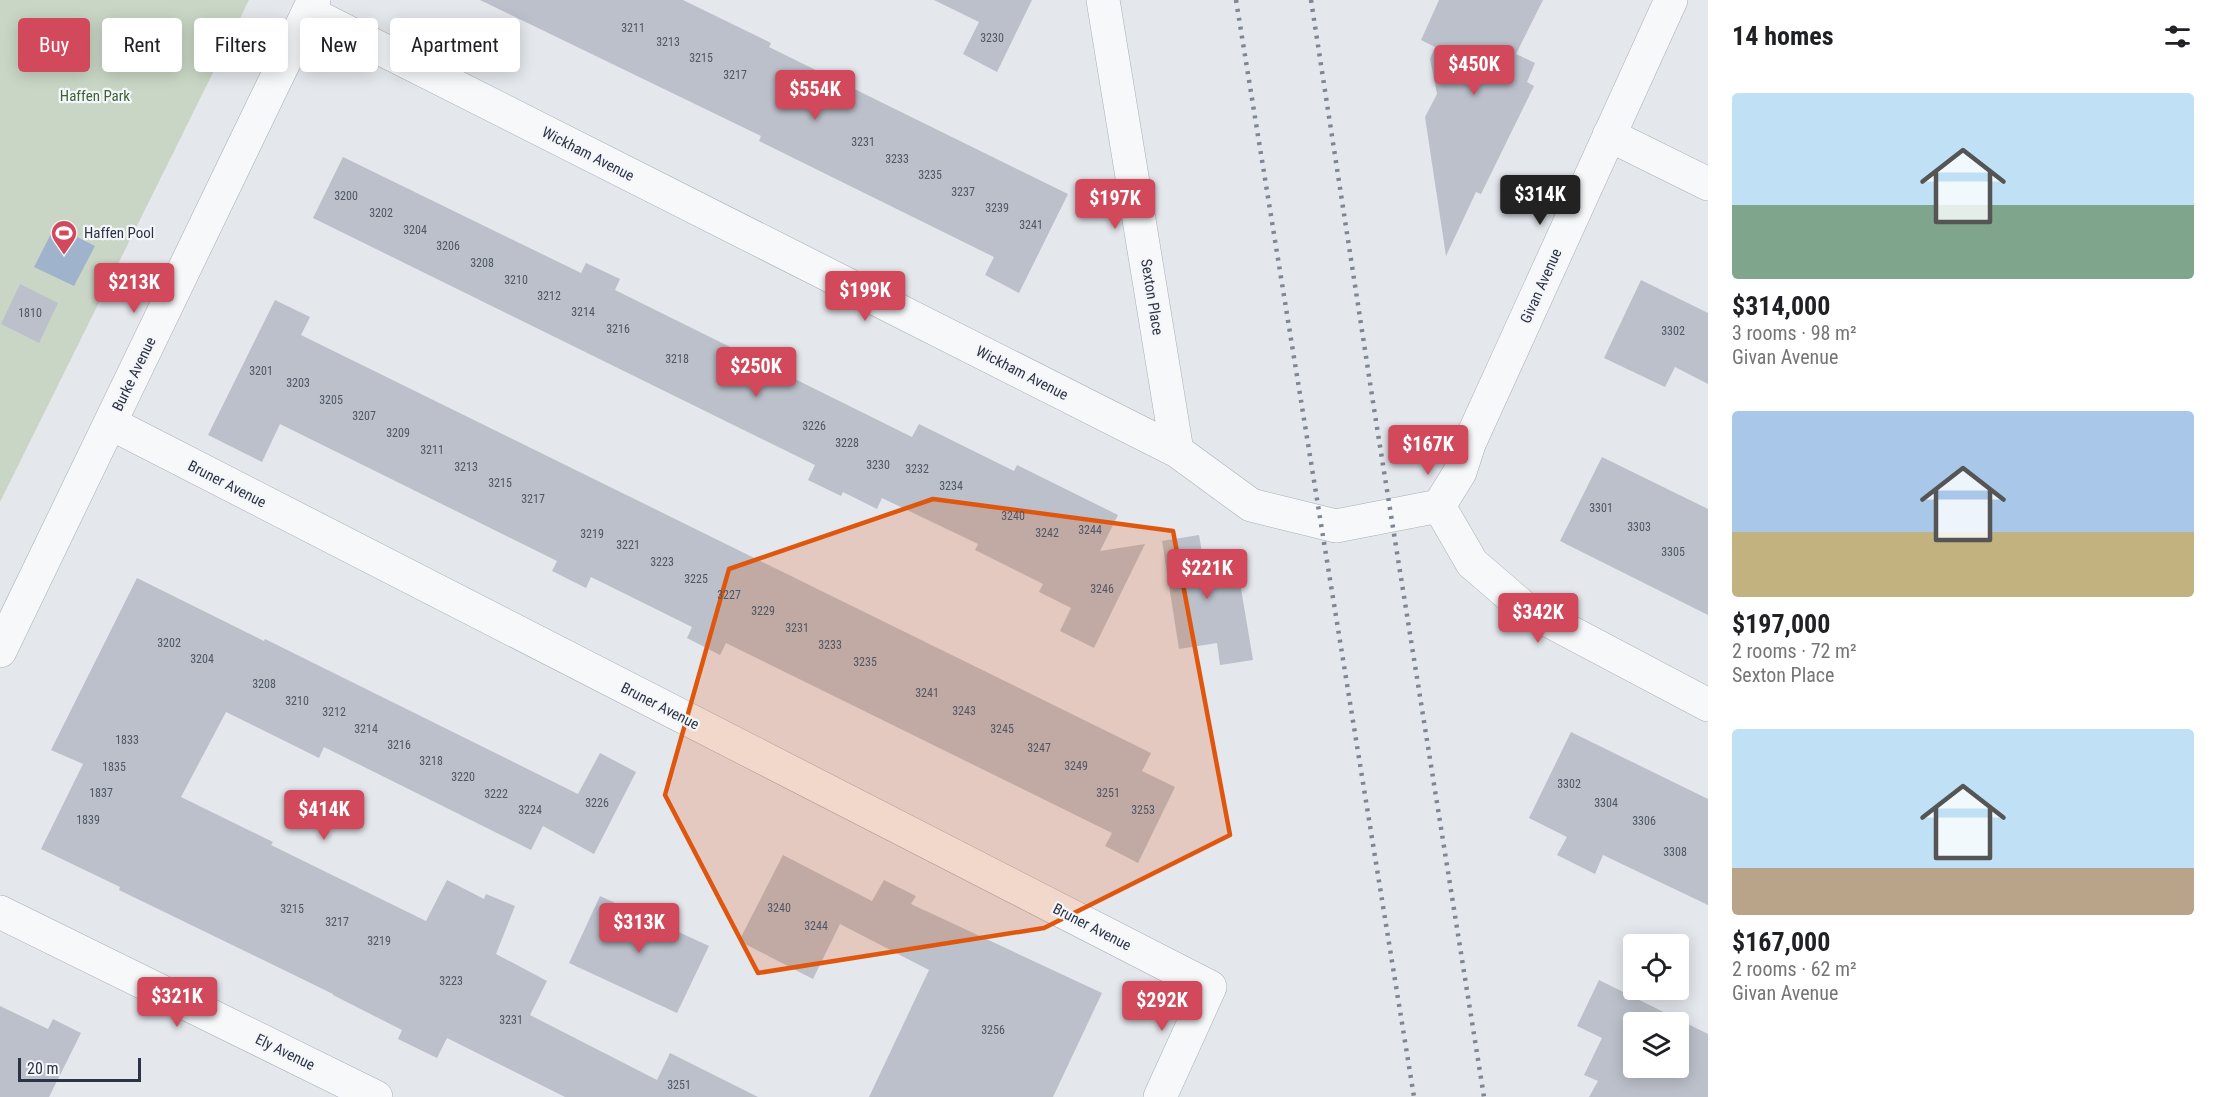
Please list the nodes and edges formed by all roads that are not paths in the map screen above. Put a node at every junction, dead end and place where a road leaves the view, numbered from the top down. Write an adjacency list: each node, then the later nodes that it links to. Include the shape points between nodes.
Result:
1 (1103, 0): 9 (street, Sexton Place)
2 (1643, 0): 5 (street)
3 (1671, 0): 5 (street, Givan Avenue)
4 (311, 6): 8 (street, Burke Avenue); 9 (street, Wickham Avenue)
5 (1650, 46): 6 (street, Givan Avenue)
6 (1609, 135): 7 (street); 10 (street, Givan Avenue, via 1469,444 1460,472)
7 (1708, 184)
8 (110, 423): 11 (street, Burke Avenue); 15 (street, Bruner Avenue, via 1210,987)
9 (1177, 451): 10 (street, Wickham Avenue, via 1251,505 1336,526)
10 (1439, 506): 12 (street, via 1472,563 1522,607)
11 (0, 651)
12 (1708, 705)
13 (0, 912): 14 (street, Ely Avenue)
14 (376, 1097)
15 (1160, 1097)

